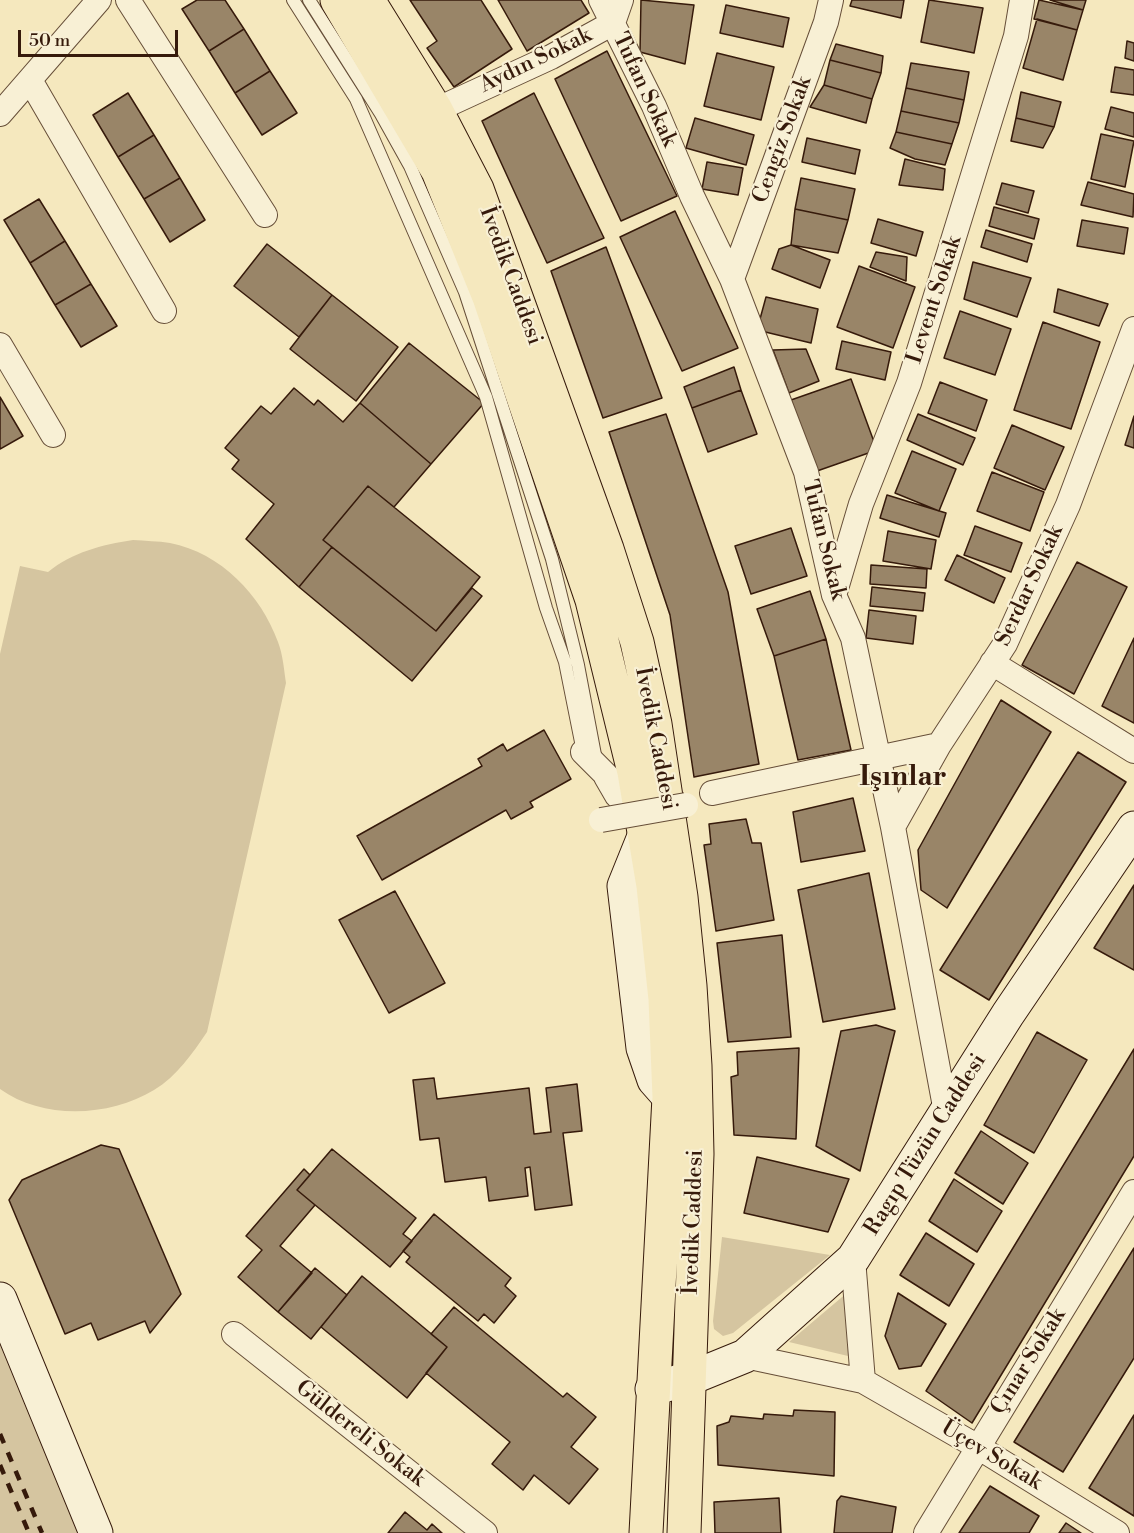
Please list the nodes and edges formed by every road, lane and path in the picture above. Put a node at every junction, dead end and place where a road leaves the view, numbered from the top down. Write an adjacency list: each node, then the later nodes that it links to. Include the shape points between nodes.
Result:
1 (99, 0): 13 (street)
2 (128, 0): 16 (street)
3 (293, 0): 26 (lane, via 356,99 486,397)
4 (309, 0): 26 (lane, via 410,166 465,292 552,559 578,665)
5 (324, 0): 26 (street, via 397,124 430,189 492,337 573,590 621,790)
6 (337, 0): 33 (main road, İvedik Caddesi, via 438,171 489,297 592,600)
7 (368, 0): 14 (main road, İvedik Caddesi)
8 (601, 0): 12 (street, Tufan Sokak)
9 (621, 0): 12 (street, Aydın Sokak)
10 (831, 0): 17 (street, Cengiz Sokak)
11 (1022, 0): 22 (street, Levent Sokak, via 1016,36 948,261 909,383 861,504)
12 (614, 23): 14 (street, Aydın Sokak); 17 (street, Tufan Sokak)
13 (30, 80): 15 (street); 18 (street)
14 (436, 110): 40 (main road, İvedik Caddesi, via 477,189 544,370 633,631 655,724 690,986 697,1154)
15 (0, 114)
16 (265, 215)
17 (732, 279): 22 (street, Tufan Sokak, via 806,472)
18 (164, 311)
19 (1134, 329): 23 (street, Serdar Sokak, via 1068,505 1005,644)
20 (0, 345): 21 (street)
21 (53, 435)
22 (834, 595): 27 (street, Tufan Sokak, via 853,638)
23 (992, 663): 24 (street, Serdar Sokak); 25 (street)
24 (939, 745): 27 (street); 31 (street, Serdar Sokak)
25 (1134, 752)
26 (590, 759): 33 (lane, via 604,789)
27 (879, 759): 28 (street); 31 (street, Tufan Sokak)
28 (712, 793)
29 (686, 805): 30 (street, bridge)
30 (601, 820)
31 (893, 827): 34 (street, Tufan Sokak)
32 (1134, 828): 34 (street, Ragıp Tüzün Caddesi)
33 (645, 834): 42 (main road, İvedik Caddesi, via 665,999 669,1097)
34 (946, 1112): 36 (street, Ragıp Tüzün Caddesi)
35 (1134, 1192): 43 (street, Çınar Sokak)
36 (853, 1259): 39 (street, Ragıp Tüzün Caddesi); 41 (street)
37 (0, 1299): 44 (street)
38 (234, 1335): 45 (street, Güldereli Sokak)
39 (745, 1356): 40 (street, Ragıp Tüzün Caddesi); 41 (street, Üçev Sokak)
40 (691, 1378): 42 (street, Ragıp Tüzün Caddesi); 47 (main road, İvedik Caddesi)
41 (863, 1381): 43 (street, Üçev Sokak)
42 (652, 1389): 46 (main road, İvedik Caddesi)
43 (978, 1447): 48 (street, Çınar Sokak); 49 (street, Üçev Sokak)
44 (96, 1533)
45 (485, 1533)
46 (646, 1533)
47 (684, 1533)
48 (926, 1533)
49 (1118, 1533)

